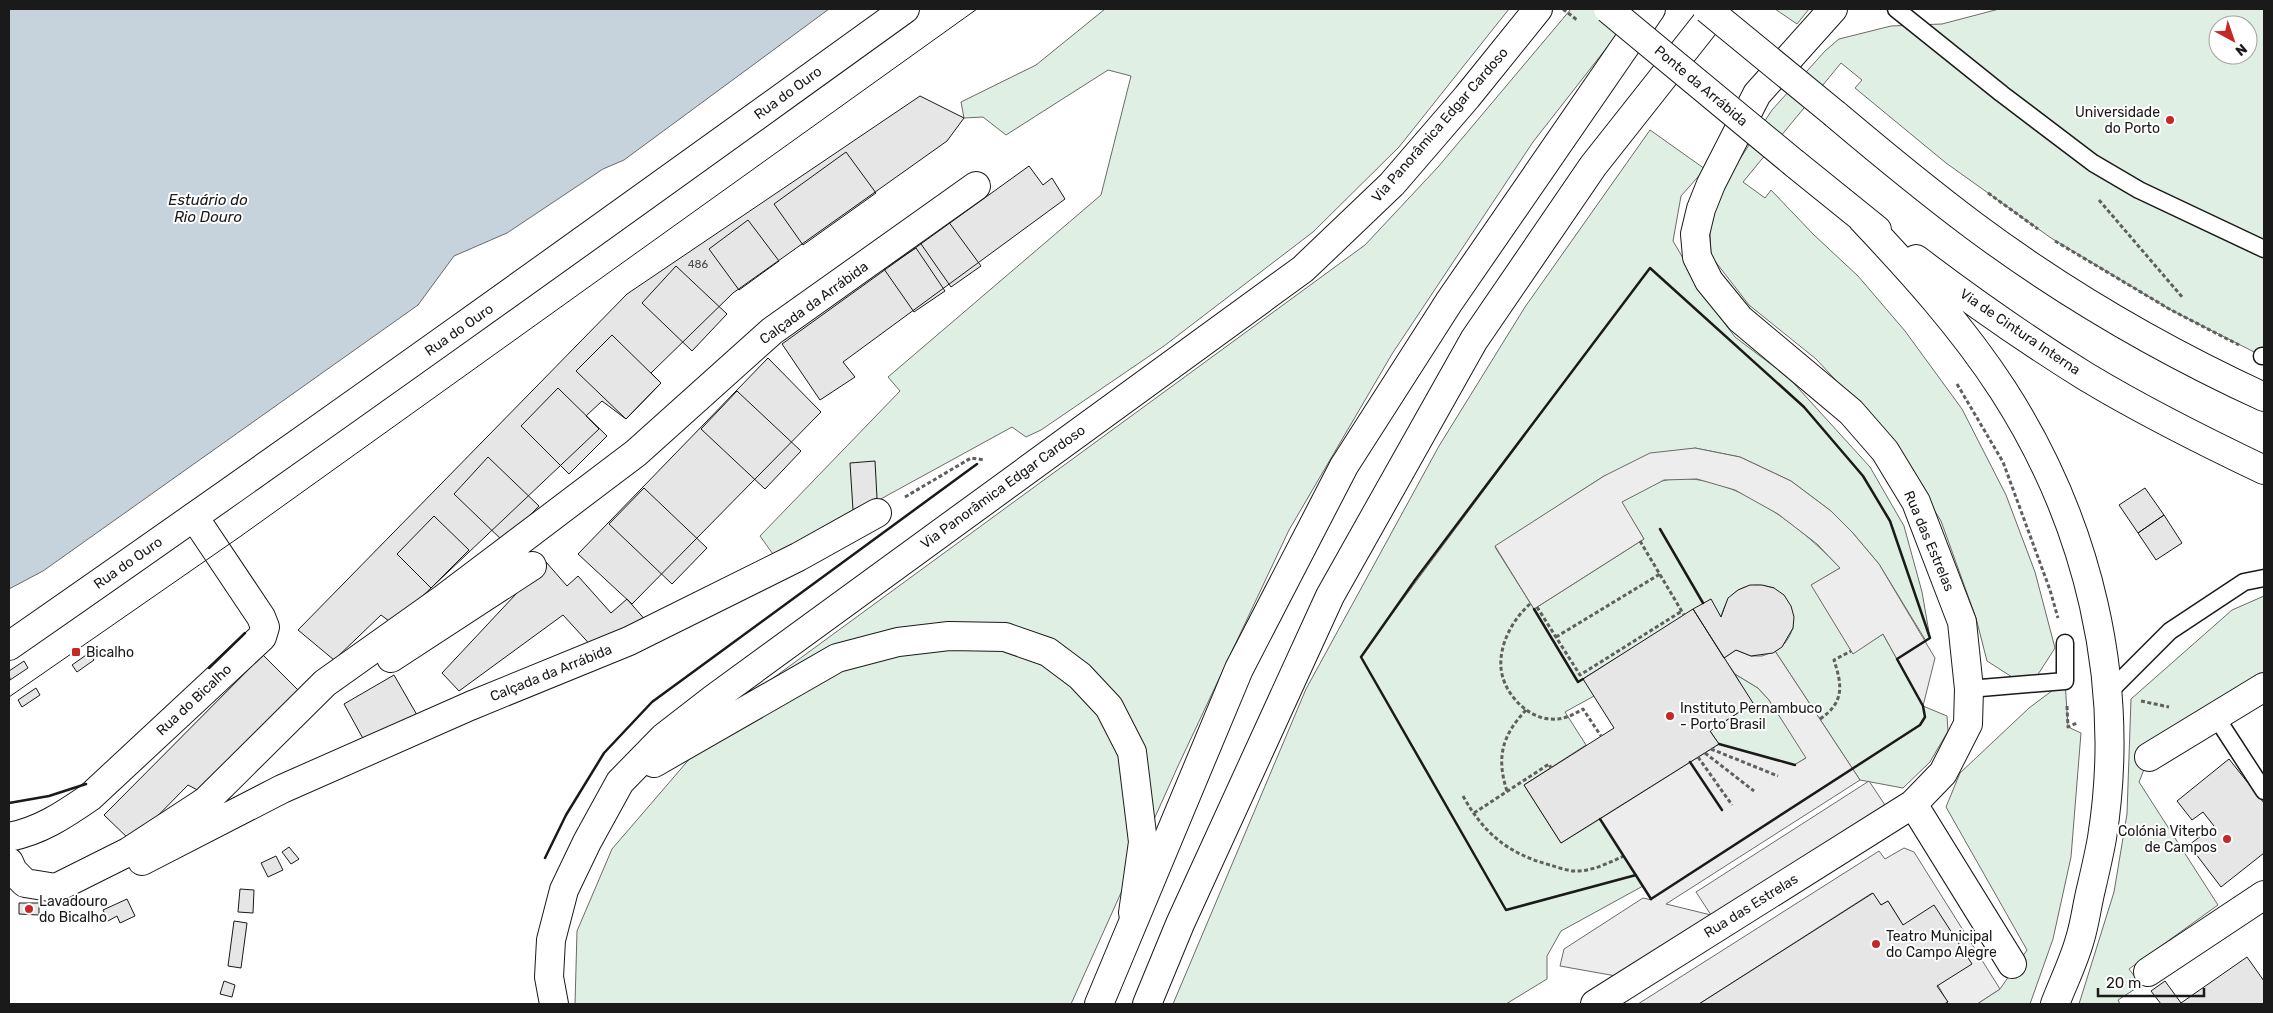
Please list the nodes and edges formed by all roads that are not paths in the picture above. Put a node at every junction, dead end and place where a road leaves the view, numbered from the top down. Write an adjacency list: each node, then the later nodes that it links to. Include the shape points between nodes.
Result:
1 (905, 9): 16 (main road, Rua do Ouro)
2 (1538, 9): 27 (main road, Via Panorâmica Edgar Cardoso, via 1392,184 1303,269 713,698 664,737)
3 (1608, 9): 9 (main road, Ponte da Arrábida, bridge)
4 (1651, 9): 34 (main road, via 1449,302 1344,466 1239,669)
5 (1707, 9): 13 (main road, bridge, via 1975,227 2037,270 2162,346)
6 (1717, 9): 39 (main road, via 1593,166 1469,348 1330,596 1180,924)
7 (1833, 9): 23 (main road, Rua das Estrelas, via 1757,94 1733,138 1701,209 1695,234 1698,257 1709,281 1740,319 1851,412 1885,451 1916,502 1962,622)
8 (1896, 9): 12 (lane, via 2094,163 2139,190)
9 (1794, 163): 11 (main road, Via de Cintura Interna)
10 (976, 186): 21 (main road, Calçada da Arrábida, via 772,331 636,453 443,599)
11 (1862, 219): 14 (main road, Via de Cintura Interna, via 1945,281 2085,376); 24 (main road, via 1958,327 2036,446 2061,499 2080,551 2098,621)
12 (2264, 249)
13 (2264, 397)
14 (2264, 470)
15 (877, 513): 31 (main road, Calçada da Arrábida, via 798,558 628,641 282,789 135,865)
16 (194, 517): 20 (main road, Rua do Ouro); 30 (main road, Rua do Bicalho, via 261,617 265,627 262,637 90,797 35,831)
17 (532, 566): 21 (main road, via 346,687)
18 (2264, 578): 24 (lane, via 2244,582 2170,631)
19 (2065, 643): 23 (lane, via 2065,681)
20 (9, 646)
21 (325, 683): 31 (main road, Calçada da Arrábida, via 206,801)
22 (2264, 687): 25 (main road)
23 (1969, 689): 29 (main road, Rua das Estrelas, via 1968,724 1943,773)
24 (2108, 701): 41 (main road, via 2108,770 2102,837 2080,940)
25 (2216, 717): 26 (main road); 28 (lane)
26 (2149, 758)
27 (620, 782): 34 (main road, via 837,658 898,642 949,636 1004,637 1048,652 1080,676 1109,706 1132,752 1143,842); 37 (main road, Via Panorâmica Edgar Cardoso, via 564,890 551,940 549,977)
28 (2264, 791)
29 (1913, 804): 35 (main road); 40 (main road, Rua das Estrelas)
30 (9, 837)
31 (128, 852): 32 (main road, Calçada da Arrábida, via 56,888 25,883)
32 (9, 862)
33 (2264, 895): 36 (main road)
34 (1130, 928): 38 (main road)
35 (2012, 964)
36 (2148, 972)
37 (554, 1004)
38 (1099, 1004)
39 (1147, 1004)
40 (1595, 1004)
41 (2055, 1004)

